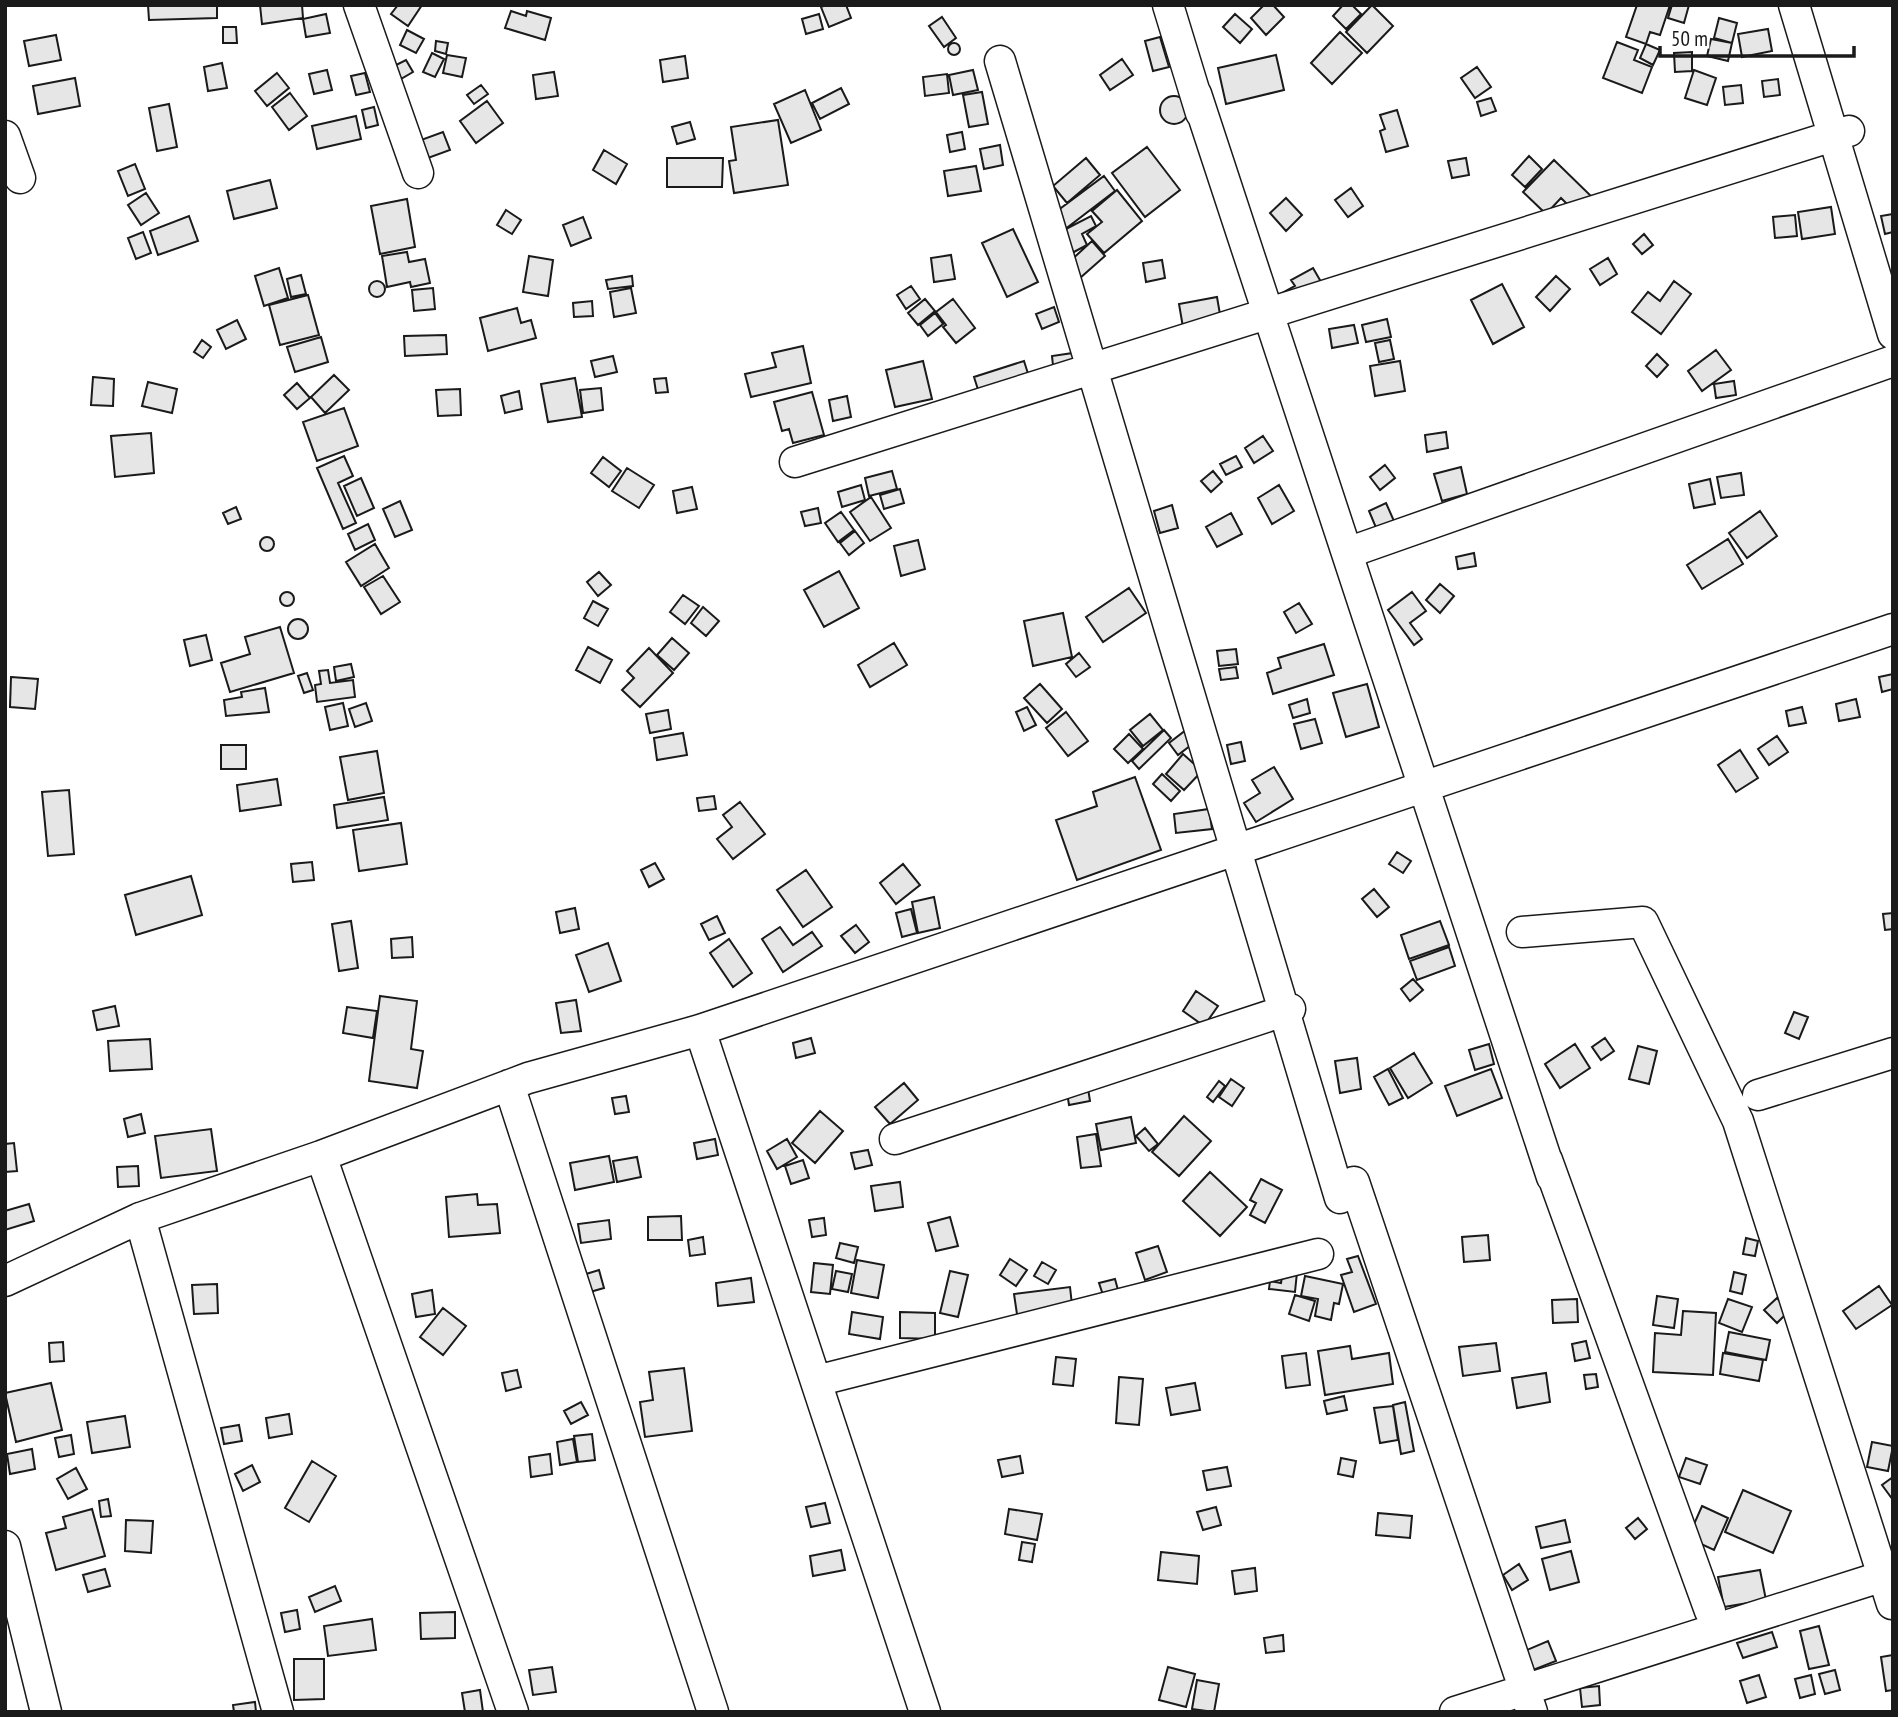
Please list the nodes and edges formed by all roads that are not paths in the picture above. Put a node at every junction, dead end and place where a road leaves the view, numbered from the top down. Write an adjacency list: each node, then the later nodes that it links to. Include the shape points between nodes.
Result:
1 (359, 5): 9 (street)
2 (1168, 5): 5 (street)
3 (1794, 5): 11 (street)
4 (1000, 61): 38 (street, via 1347,1190)
5 (1196, 94): 7 (street); 14 (street)
6 (1849, 131): 13 (street)
7 (1208, 133)
8 (5, 136): 10 (street)
9 (418, 173)
10 (20, 178)
11 (1893, 334)
12 (1893, 360): 14 (street)
13 (795, 462)
14 (1347, 553): 31 (street, via 1548,1165)
15 (1893, 629): 18 (street)
16 (1522, 932): 30 (street, via 1643,922 1738,1121)
17 (1290, 1009): 22 (street)
18 (701, 1030): 20 (street); 27 (street)
19 (1893, 1052): 21 (street)
20 (509, 1085): 23 (street); 35 (street)
21 (1758, 1095)
22 (895, 1139)
23 (321, 1156): 24 (street); 34 (street)
24 (140, 1218): 26 (street); 33 (street)
25 (1318, 1254): 27 (street)
26 (5, 1281)
27 (816, 1381): 36 (street)
28 (5, 1546): 32 (street)
29 (1893, 1573): 37 (street)
30 (1892, 1604)
31 (1710, 1611)
32 (46, 1712)
33 (278, 1712)
34 (513, 1712)
35 (713, 1712)
36 (925, 1712)
37 (1455, 1712)
38 (1532, 1712)

